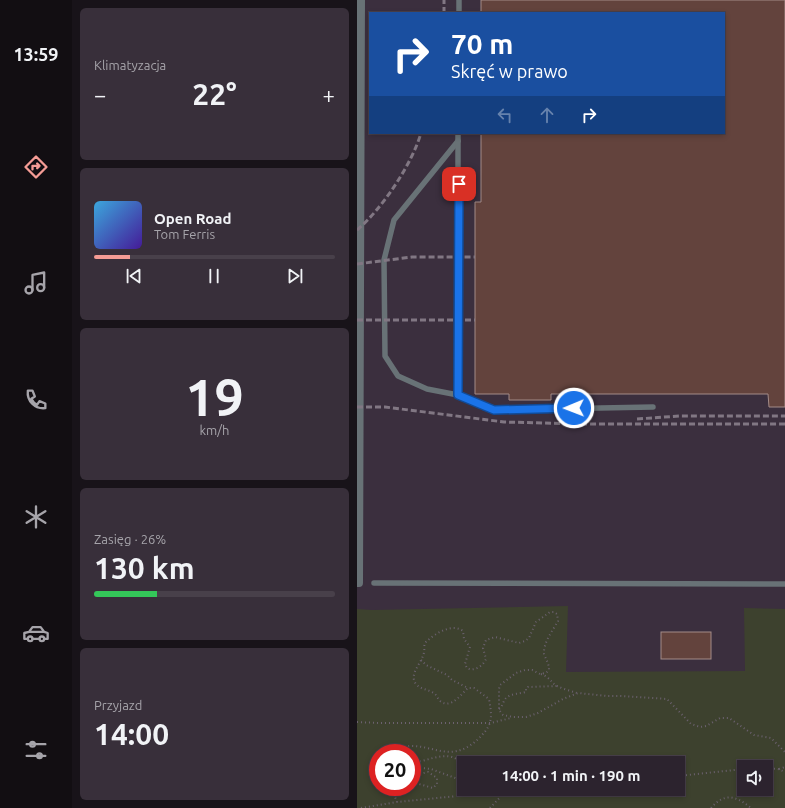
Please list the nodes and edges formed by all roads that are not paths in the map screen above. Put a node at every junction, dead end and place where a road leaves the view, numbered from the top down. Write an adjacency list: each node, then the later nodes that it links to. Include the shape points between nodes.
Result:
1 (361, 0): 8 (street)
2 (459, 0): 3 (lane)
3 (459, 12)
4 (458, 134): 5 (lane)
5 (458, 141): 6 (lane); 6 (lane, via 394,220 384,260 385,356 398,376 427,389)
6 (458, 395): 7 (lane, via 494,410)
7 (653, 407)
8 (357, 583)
9 (374, 583): 10 (lane)
10 (785, 584)

